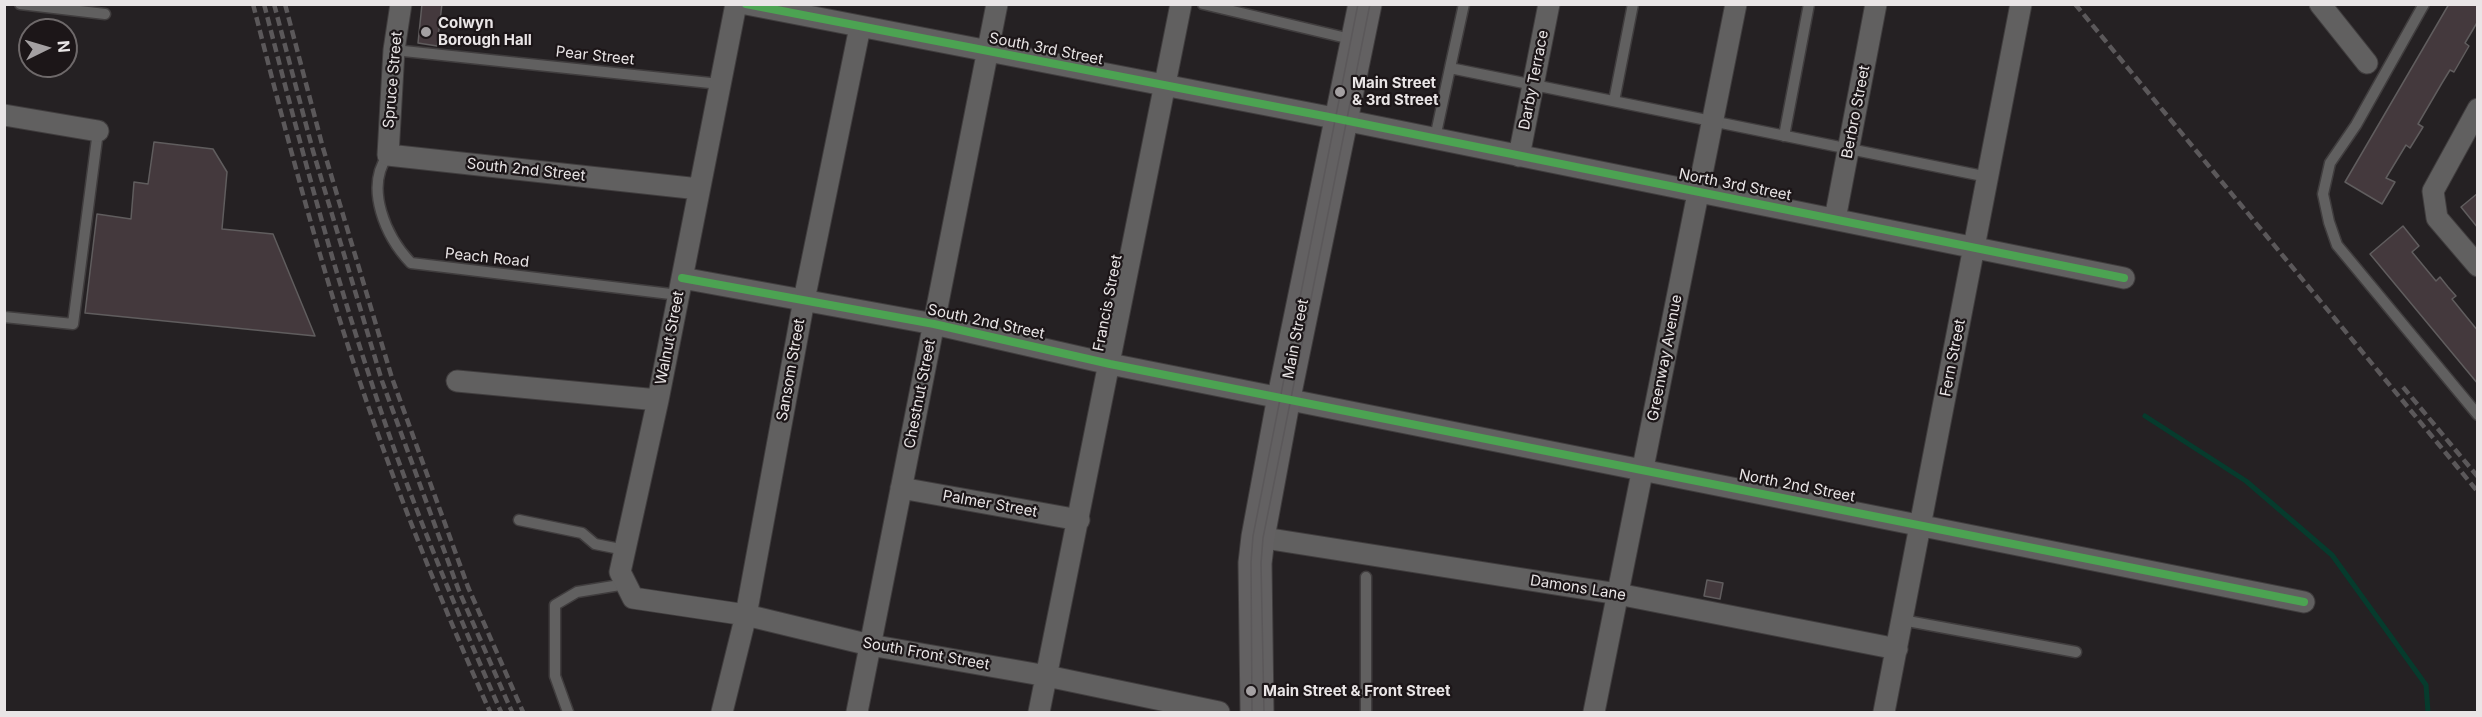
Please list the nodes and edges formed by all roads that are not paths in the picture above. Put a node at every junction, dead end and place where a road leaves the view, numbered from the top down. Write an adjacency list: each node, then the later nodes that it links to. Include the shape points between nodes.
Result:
1 (20, 4): 18 (lane)
2 (400, 4): 21 (street, Spruce Street)
3 (736, 4): 25 (street, Walnut Street)
4 (746, 4): 19 (street, South 3rd Street)
5 (997, 4): 22 (street, Chestnut Street)
6 (1181, 4): 27 (street, Francis Street)
7 (1203, 4): 20 (lane)
8 (1365, 4): 20 (main road, Main Street)
9 (1464, 4): 24 (lane)
10 (1549, 4): 26 (street, Darby Terrace)
11 (1633, 4): 28 (lane)
12 (1736, 4): 32 (street, Greenway Avenue)
13 (1809, 4): 34 (lane)
14 (1876, 4): 36 (street, Berbro Street)
15 (2021, 4): 39 (street, Fern Street)
16 (2320, 4): 23 (street)
17 (2424, 4): 54 (lane, via 2356,125 2330,163 2323,194 2337,245)
18 (105, 14)
19 (860, 27): 22 (street, South 3rd Street); 47 (street, Sansom Street)
20 (1358, 40): 31 (main road, Main Street)
21 (394, 50): 25 (lane, Pear Street); 37 (street, Spruce Street)
22 (988, 51): 27 (street, South 3rd Street); 49 (street, Chestnut Street)
23 (2367, 63)
24 (1450, 68): 26 (lane); 35 (lane)
25 (720, 84): 40 (street, Walnut Street)
26 (1533, 84): 28 (lane); 38 (street, Darby Terrace)
27 (1164, 85): 31 (street, South 3rd Street); 50 (street, Francis Street)
28 (1614, 101): 32 (lane)
29 (2477, 112): 44 (street, via 2433,191 2437,218)
30 (4, 115): 33 (street)
31 (1340, 120): 35 (street, North 3rd Street); 52 (main road, Main Street)
32 (1712, 122): 34 (lane); 41 (street, Greenway Avenue)
33 (98, 131): 48 (lane, via 73,324)
34 (1784, 136): 36 (lane)
35 (1435, 138): 38 (street, North 3rd Street)
36 (1849, 148): 39 (lane); 42 (street, Berbro Street)
37 (388, 155): 40 (street, South 2nd Street); 46 (lane, Peach Road, via 379,168 380,208 387,230 411,263)
38 (1518, 156): 41 (street, North 3rd Street)
39 (1988, 177): 43 (street, Fern Street)
40 (699, 189): 46 (street, Walnut Street)
41 (1698, 192): 42 (street, North 3rd Street); 55 (street, Greenway Avenue)
42 (1835, 219): 43 (street, North 3rd Street)
43 (1974, 247): 45 (street, North 3rd Street); 59 (street, Fern Street)
44 (2478, 266)
45 (2124, 278)
46 (680, 286): 47 (street, South 2nd Street); 53 (street, Walnut Street)
47 (804, 300): 49 (street, South 2nd Street); 66 (street, Sansom Street)
48 (4, 317)
49 (934, 324): 50 (street, South 2nd Street); 56 (street, Chestnut Street)
50 (1110, 364): 52 (street, South 2nd Street); 58 (street, Francis Street)
51 (457, 381): 53 (street)
52 (1284, 397): 55 (street, North 2nd Street); 60 (main road, Main Street)
53 (658, 400): 61 (street, Walnut Street)
54 (2478, 415)
55 (1643, 469): 59 (street, North 2nd Street); 64 (street, Greenway Avenue)
56 (901, 488): 58 (street, Palmer Street); 68 (street, Chestnut Street)
57 (519, 520): 61 (lane, via 582,533 595,544)
58 (1079, 520): 71 (street, Francis Street)
59 (1921, 525): 65 (street, North 2nd Street); 67 (street, Fern Street)
60 (1258, 537): 64 (street, Damons Lane); 77 (main road, Main Street)
61 (625, 550): 63 (street, Walnut Street, via 620,572)
62 (1366, 577): 78 (lane)
63 (629, 591): 66 (street, South Front Street); 72 (lane, via 577,592 555,605 555,676)
64 (1618, 594): 69 (street, Damons Lane); 79 (street, Greenway Avenue)
65 (2304, 602)
66 (746, 615): 68 (street, South Front Street); 73 (street, Sansom Street)
67 (1902, 620): 69 (street, Fern Street); 70 (lane)
68 (870, 645): 71 (street, South Front Street); 74 (street, Chestnut Street)
69 (1897, 648): 80 (street, Fern Street)
70 (2076, 652)
71 (1047, 676): 75 (street, Francis Street); 76 (street, South Front Street)
72 (568, 712)
73 (722, 712)
74 (857, 712)
75 (1039, 712)
76 (1219, 712)
77 (1257, 712)
78 (1366, 712)
79 (1594, 712)
80 (1884, 712)

